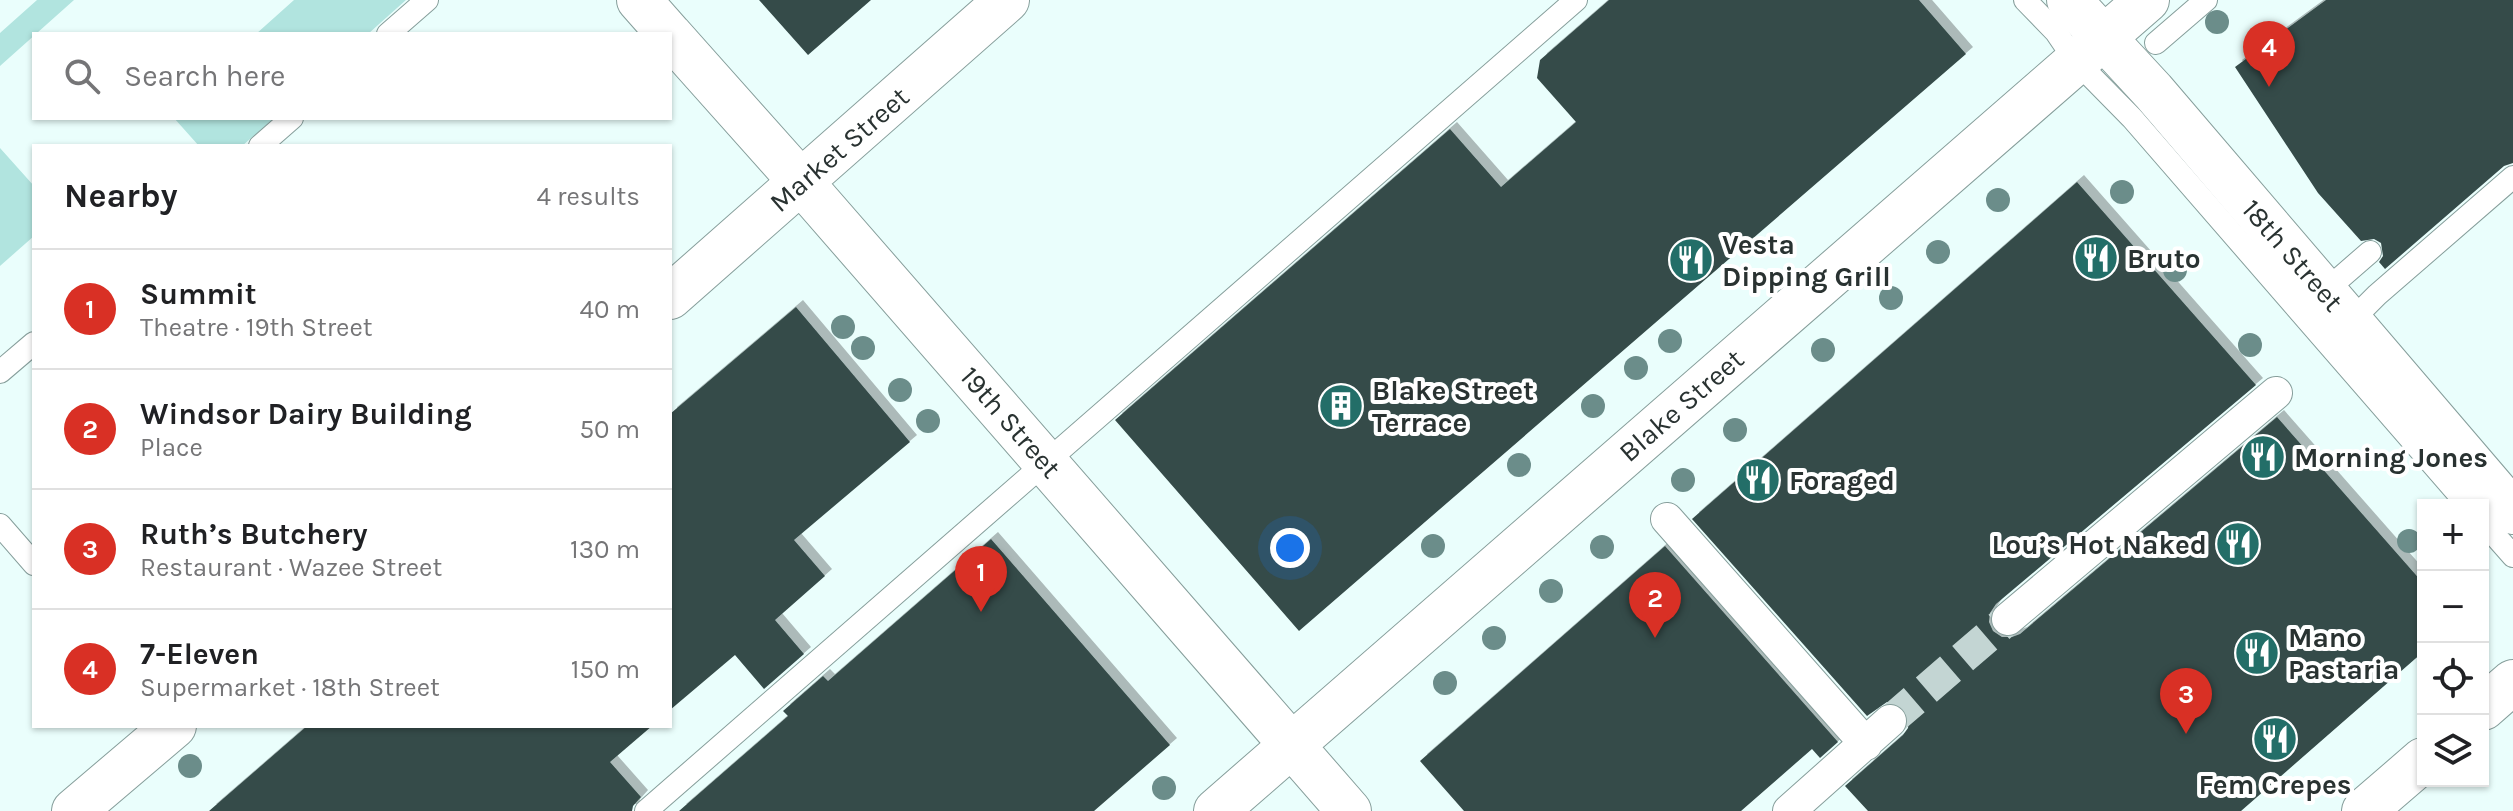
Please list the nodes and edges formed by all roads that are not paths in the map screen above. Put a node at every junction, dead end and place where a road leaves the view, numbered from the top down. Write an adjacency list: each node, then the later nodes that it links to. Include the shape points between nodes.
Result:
1 (427, 0): 9 (lane)
2 (639, 0): 10 (main road, 19th Street)
3 (1007, 0): 17 (main road, Market Street)
4 (1576, 0): 24 (lane)
5 (2025, 0): 13 (lane, via 2056,32)
6 (2069, 0): 13 (main road, 18th Street)
7 (2147, 0): 13 (main road, Blake Street)
8 (2206, 0): 12 (lane)
9 (390, 32)
10 (666, 32)
11 (672, 38): 17 (main road, 19th Street)
12 (2156, 43)
13 (2090, 49): 20 (main road, 18th Street); 25 (lane, via 2132,118); 37 (main road, Blake Street)
14 (290, 120): 15 (lane)
15 (262, 144)
16 (2513, 177): 20 (lane, via 2377,295)
17 (801, 182): 19 (main road, Market Street); 24 (main road, 19th Street)
18 (2370, 252): 20 (lane)
19 (672, 295)
20 (2337, 307): 26 (main road, 18th Street)
21 (32, 345): 22 (lane)
22 (0, 372)
23 (2276, 393): 32 (street)
24 (1046, 462): 37 (main road, 19th Street); 41 (lane)
25 (2463, 499)
26 (2513, 512)
27 (1667, 519): 38 (street)
28 (0, 525): 31 (lane)
29 (2489, 529): 30 (lane)
30 (2513, 556)
31 (32, 562)
32 (2008, 619)
33 (2513, 682): 34 (main road)
34 (2489, 703)
35 (1890, 721): 38 (street)
36 (172, 728): 40 (main road)
37 (1292, 743): 42 (main road, Blake Street); 43 (main road, 19th Street)
38 (1866, 744): 44 (street)
39 (2417, 765): 45 (main road)
40 (74, 811)
41 (646, 811)
42 (1216, 811)
43 (1349, 811)
44 (1789, 811)
45 (2364, 811)

